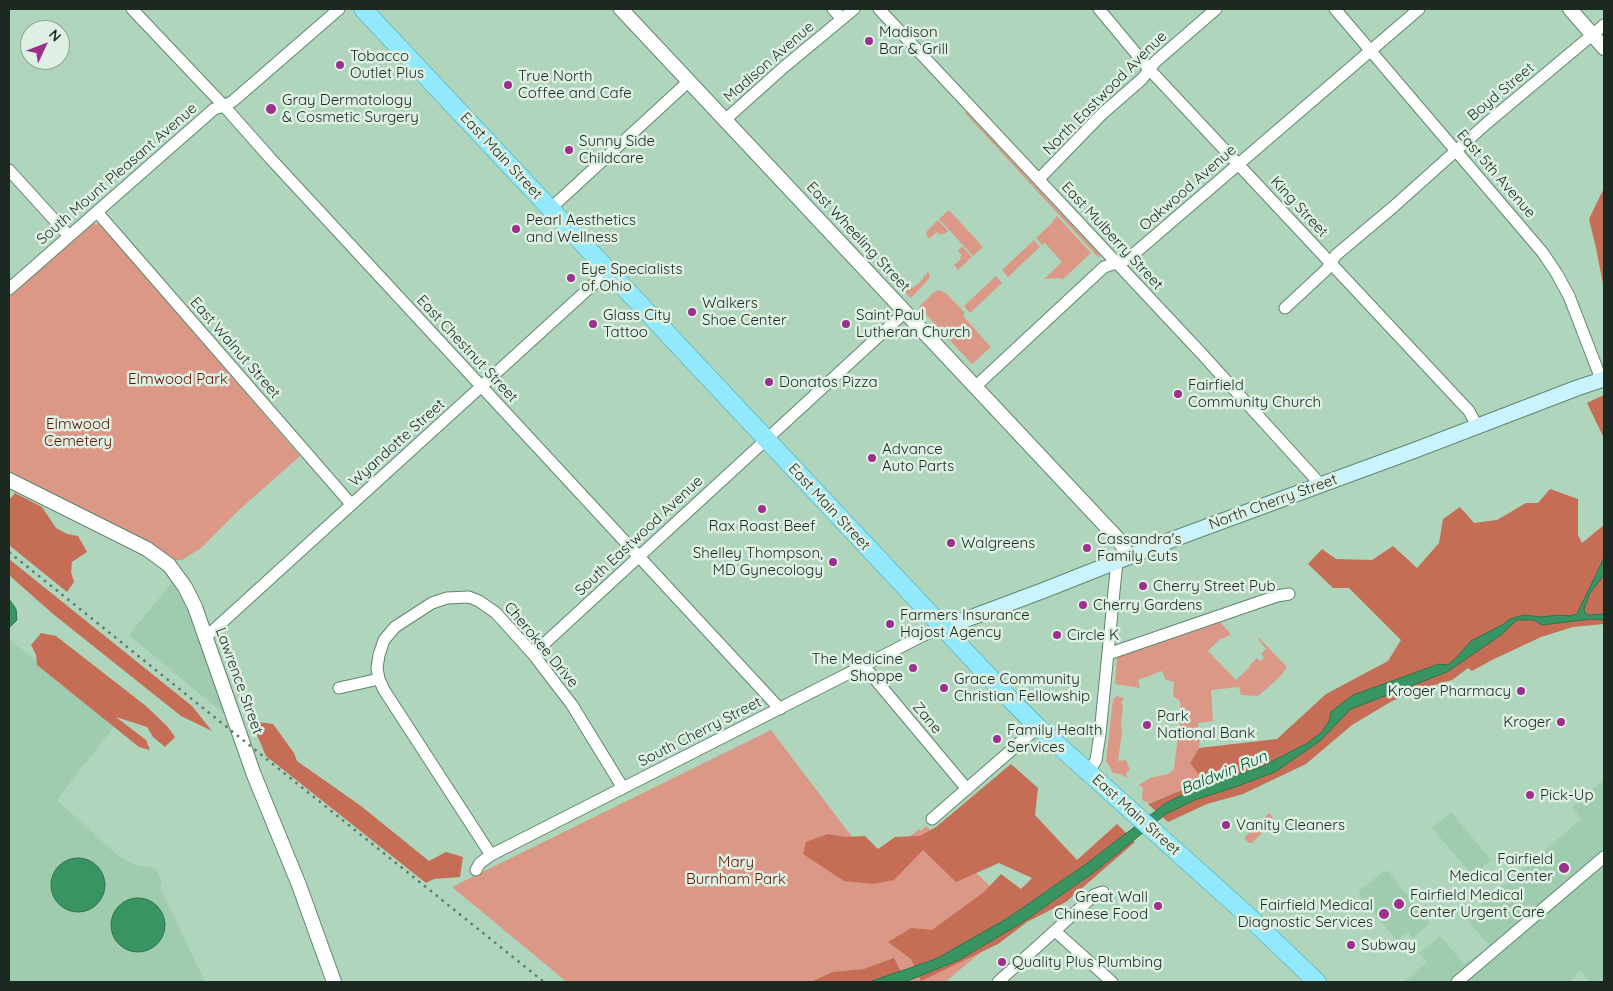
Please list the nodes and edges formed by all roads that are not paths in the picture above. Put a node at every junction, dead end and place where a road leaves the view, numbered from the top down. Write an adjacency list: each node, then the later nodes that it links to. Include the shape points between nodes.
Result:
1 (132, 9): 20 (street, East Chestnut Street)
2 (339, 9): 20 (street, South Mount Pleasant Avenue)
3 (363, 9): 26 (main road, East Main Street)
4 (621, 9): 19 (street, East Wheeling Street)
5 (833, 9): 13 (street)
6 (854, 9): 13 (street, Madison Avenue)
7 (879, 9): 25 (street, East Mulberry Street)
8 (1099, 9): 18 (street, King Street)
9 (1216, 9): 18 (street, North Eastwood Avenue)
10 (1335, 9): 17 (street, East 5th Avenue)
11 (1419, 9): 17 (street, Oakwood Avenue)
12 (1570, 9): 15 (street)
13 (842, 19): 21 (street, Madison Avenue)
14 (1604, 25): 15 (street, Boyd Street)
15 (1593, 35): 16 (street); 22 (street, Boyd Street)
16 (1604, 48)
17 (1370, 50): 22 (street, East 5th Avenue); 23 (street, Oakwood Avenue)
18 (1149, 69): 23 (street, King Street); 25 (street, North Eastwood Avenue, via 1142,80 1103,113)
19 (689, 81): 21 (street, East Wheeling Street); 26 (street)
20 (224, 106): 27 (street, South Mount Pleasant Avenue, via 214,109); 36 (street, East Chestnut Street)
21 (726, 119): 34 (street, East Wheeling Street)
22 (1456, 151): 30 (street, Boyd Street, via 1336,255); 35 (street, East 5th Avenue, via 1519,223 1558,274)
23 (1238, 164): 29 (street, Oakwood Avenue, via 1128,259); 30 (street, King Street)
24 (9, 170): 28 (street)
25 (1039, 180): 29 (street, East Mulberry Street)
26 (550, 209): 31 (main road, East Main Street)
27 (97, 212): 28 (street, South Mount Pleasant Avenue); 42 (street, East Walnut Street)
28 (69, 236): 32 (street, South Mount Pleasant Avenue)
29 (1116, 262): 37 (street, Oakwood Avenue, via 1104,267); 41 (street, East Mulberry Street)
30 (1331, 264): 33 (street, Boyd Street); 38 (street, King Street, via 1469,411)
31 (608, 271): 36 (street, Wyandotte Street); 39 (main road, East Main Street)
32 (9, 289)
33 (1285, 308)
34 (905, 312): 37 (street, East Wheeling Street); 39 (street)
35 (1602, 380): 38 (main road, North Cherry Street)
36 (481, 386): 42 (street, Wyandotte Street); 43 (street, East Chestnut Street)
37 (976, 386): 44 (street, East Wheeling Street, via 1123,546)
38 (1477, 426): 41 (main road, North Cherry Street)
39 (766, 440): 43 (street, South Eastwood Avenue); 46 (main road, East Main Street)
40 (9, 480): 47 (street, Lawrence Street, via 123,536 169,565 185,587)
41 (1322, 485): 44 (main road, North Cherry Street)
42 (351, 504): 47 (street, Wyandotte Street)
43 (638, 557): 48 (street, South Eastwood Avenue); 53 (street, East Chestnut Street)
44 (1122, 559): 46 (main road, North Cherry Street); 49 (street)
45 (1289, 594): 49 (street)
46 (943, 628): 50 (street, South Cherry Street); 54 (main road, East Main Street)
47 (206, 637): 64 (street, Lawrence Street, via 255,778)
48 (533, 654): 51 (street, Cherokee Drive, via 489,606 469,597 447,598 432,603 389,634 381,646 377,668); 56 (street, Cherokee Drive, via 587,729)
49 (1108, 654): 55 (street, via 1096,760)
50 (864, 666): 53 (street, South Cherry Street); 57 (street, Zane)
51 (379, 679): 52 (street); 59 (street, Cherokee Drive)
52 (339, 688)
53 (780, 709): 56 (street, South Cherry Street)
54 (1038, 727): 55 (main road, East Main Street); 57 (street)
55 (1089, 772): 67 (main road, East Main Street)
56 (623, 788): 59 (street, South Cherry Street)
57 (966, 789): 58 (street)
58 (932, 819)
59 (491, 855): 61 (street, South Cherry Street)
60 (1604, 857): 68 (street)
61 (476, 870)
62 (1103, 892): 63 (street, via 1094,895)
63 (1054, 930): 65 (street); 66 (street)
64 (334, 982)
65 (998, 982)
66 (1112, 982)
67 (1317, 982)
68 (1457, 982)

